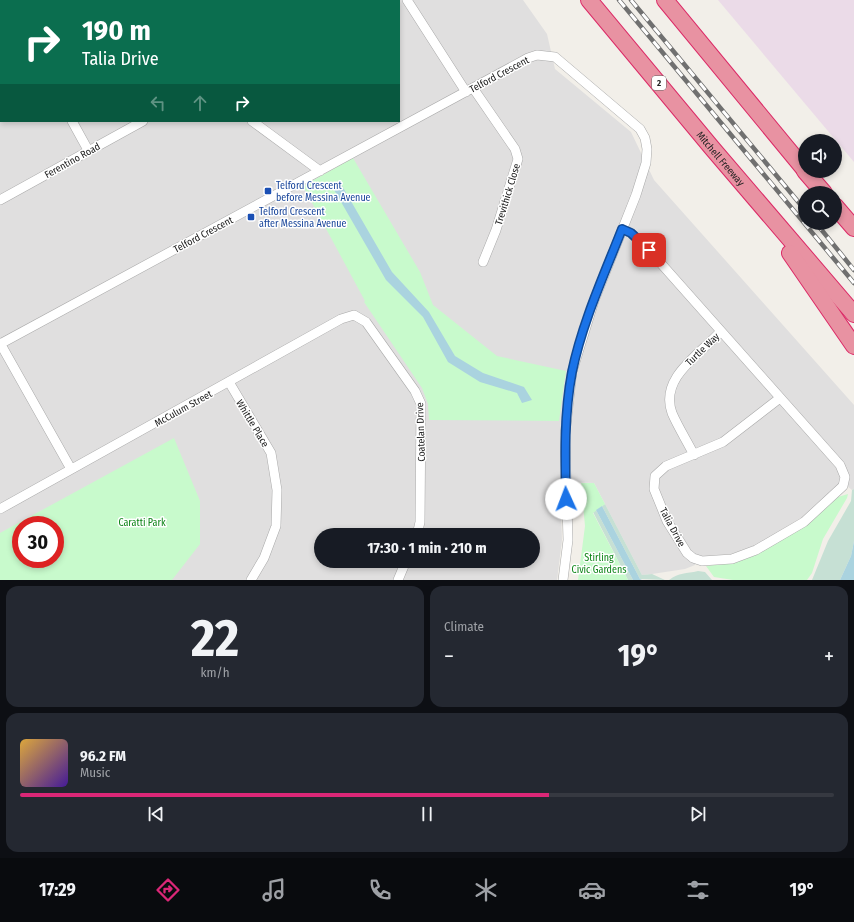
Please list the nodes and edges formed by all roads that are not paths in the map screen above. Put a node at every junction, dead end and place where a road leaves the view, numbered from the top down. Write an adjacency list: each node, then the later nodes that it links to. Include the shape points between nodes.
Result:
1 (407, 0): 4 (street)
2 (589, 0): 10 (highway, Mitchell Freeway / 2)
3 (665, 0): 9 (highway)
4 (469, 90): 11 (street, Telford Crescent); 17 (street, Telford Crescent, via 528,58 546,54 555,56 640,129 647,149 646,163); 18 (street, Trevithick Close, via 515,149 518,159 496,230)
5 (73, 122): 8 (street)
6 (142, 122): 8 (street, Ferentino Road)
7 (253, 122): 11 (street)
8 (88, 150): 14 (street, Ferentino Road)
9 (798, 162)
10 (728, 166): 19 (highway, Mitchell Freeway / 2); 23 (highway)
11 (320, 171): 22 (street, Telford Crescent)
12 (811, 178): 13 (highway)
13 (818, 186)
14 (0, 199)
15 (842, 214): 16 (highway)
16 (854, 228)
17 (622, 229): 21 (street, Talia Drive, via 631,233 649,250); 33 (street, Telford Crescent, via 594,301 572,372 565,435 568,540)
18 (483, 262)
19 (854, 314)
20 (366, 322): 24 (street, McCulum Street, via 354,315 341,319); 29 (street, Coatelan Drive, via 415,391 421,404)
21 (721, 331): 25 (street, Talia Drive); 26 (street, Turtle Way, via 681,369 669,395 672,413)
22 (0, 344): 27 (street)
23 (854, 346)
24 (229, 382): 27 (street, McCulum Street); 31 (street, Whittle Place, via 271,453 277,490 276,526 264,558)
25 (780, 398): 26 (street, Talia Drive, via 723,442); 26 (street, Talia Drive, via 840,465 845,477 843,486 804,522 756,550 732,559 702,561 693,558 687,553 667,521 654,489 655,476 666,466)
26 (694, 454)
27 (71, 469): 28 (street, McCulum Street)
28 (0, 509)
29 (419, 528)
30 (403, 568): 32 (street)
31 (251, 580)
32 (398, 580)
33 (563, 580)

